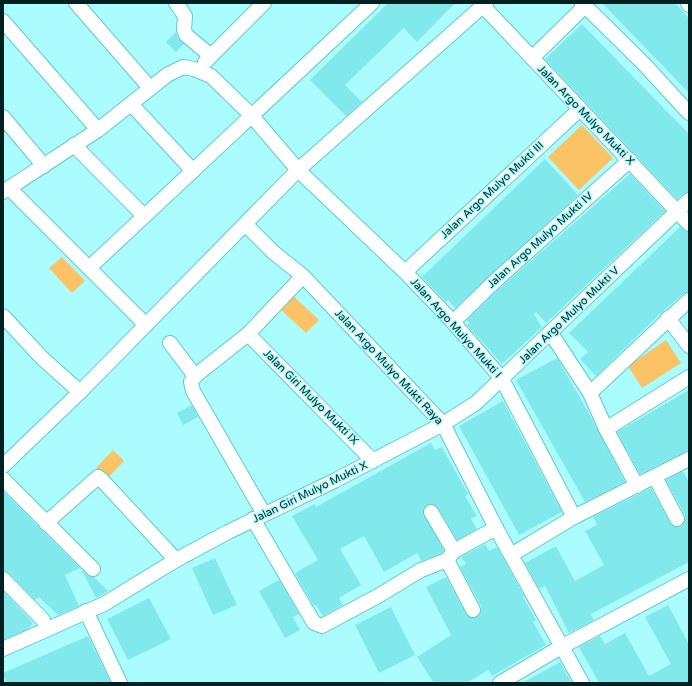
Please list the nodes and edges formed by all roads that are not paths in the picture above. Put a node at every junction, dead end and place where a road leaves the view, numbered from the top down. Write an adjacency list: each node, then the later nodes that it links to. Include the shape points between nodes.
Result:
1 (76, 3): 9 (street)
2 (176, 3): 3 (street, via 185,16 186,35 208,59)
3 (264, 3)
4 (372, 3): 13 (street)
5 (485, 5): 8 (street, Jalan Argo Mulyo Mukti X); 19 (street)
6 (583, 5): 8 (street); 12 (street, via 643,63)
7 (3, 21): 15 (street)
8 (532, 58): 11 (street, Jalan Argo Mulyo Mukti X)
9 (150, 88): 10 (street, Jalan Argo Mulyo Mukti I); 13 (street, Jalan Argo Mulyo Mukti I, via 183,67 194,69 212,76)
10 (132, 105): 15 (street, Jalan Argo Mulyo Mukti I); 20 (street)
11 (580, 108): 17 (street, Jalan Argo Mulyo Mukti X); 28 (street, Jalan Argo Mulyo Mukti III)
12 (689, 113)
13 (252, 116): 19 (street, Jalan Argo Mulyo Mukti I); 20 (street)
14 (3, 117): 18 (street)
15 (98, 130): 16 (street, Jalan Argo Mulyo Mukti I)
16 (74, 146): 18 (street, Jalan Argo Mulyo Mukti I); 24 (street)
17 (630, 160): 23 (street, Jalan Argo Mulyo Mukti X); 33 (street, Jalan Argo Mulyo Mukti IV, via 511,266)
18 (44, 166): 21 (street, Jalan Argo Mulyo Mukti I)
19 (298, 170): 26 (street); 28 (street, Jalan Argo Mulyo Mukti I)
20 (192, 171): 24 (street)
21 (6, 190): 27 (street)
22 (689, 200): 23 (street, Jalan Argo Mulyo Mukti V)
23 (677, 212): 25 (street, Jalan Argo Mulyo Mukti X); 35 (street, Jalan Argo Mulyo Mukti V)
24 (144, 216): 27 (street)
25 (689, 224)
26 (246, 225): 29 (street, Jalan Argo Mulyo Mukti Raya, via 273,252); 34 (street)
27 (89, 268): 34 (street)
28 (405, 272): 33 (street, Jalan Argo Mulyo Mukti I)
29 (303, 276): 36 (street); 44 (street, Jalan Argo Mulyo Mukti Raya)
30 (689, 300): 32 (street)
31 (3, 316): 42 (street, via 42,358)
32 (668, 318): 38 (street); 43 (street)
33 (453, 322): 41 (street, Jalan Argo Mulyo Mukti I)
34 (146, 325): 42 (street)
35 (550, 332): 41 (street, Jalan Argo Mulyo Mukti V); 43 (street)
36 (248, 334): 39 (street); 47 (street, Jalan Giri Mulyo Mukti IX)
37 (170, 343): 39 (street)
38 (689, 346)
39 (195, 376): 53 (street, via 191,382 193,391)
40 (689, 377): 45 (street)
41 (502, 379): 44 (street, Jalan Argo Mulyo Mukti V, via 476,403); 54 (street, Jalan Argo Mulyo Mukti I)
42 (80, 392): 48 (street)
43 (590, 393): 45 (street)
44 (443, 424): 47 (street, Jalan Giri Mulyo Mukti X); 57 (street, Jalan Argo Mulyo Mukti Raya)
45 (606, 430): 51 (street)
46 (689, 459): 49 (street)
47 (373, 461): 53 (street, Jalan Giri Mulyo Mukti X)
48 (3, 466)
49 (655, 477): 51 (street); 55 (street)
50 (3, 478): 56 (street)
51 (637, 486): 54 (street)
52 (431, 512): 58 (street)
53 (259, 517): 58 (street, via 314,623 322,626); 60 (street, Jalan Giri Mulyo Mukti X)
54 (574, 517): 59 (street)
55 (677, 519)
56 (46, 523): 60 (street, via 98,477); 61 (street)
57 (496, 528): 58 (street); 59 (street, Jalan Argo Mulyo Mukti Raya)
58 (451, 555): 64 (street)
59 (511, 555): 67 (street, Jalan Argo Mulyo Mukti Raya)
60 (176, 560): 65 (street, Jalan Giri Mulyo Mukti X, via 104,604)
61 (93, 569)
62 (3, 579): 66 (street)
63 (689, 579): 67 (street)
64 (473, 610)
65 (86, 611): 68 (street, Jalan Giri Mulyo Mukti X); 69 (street)
66 (43, 620)
67 (561, 647): 70 (street); 71 (street, Jalan Argo Mulyo Mukti Raya)
68 (3, 649)
69 (120, 683)
70 (500, 683)
71 (582, 683)

